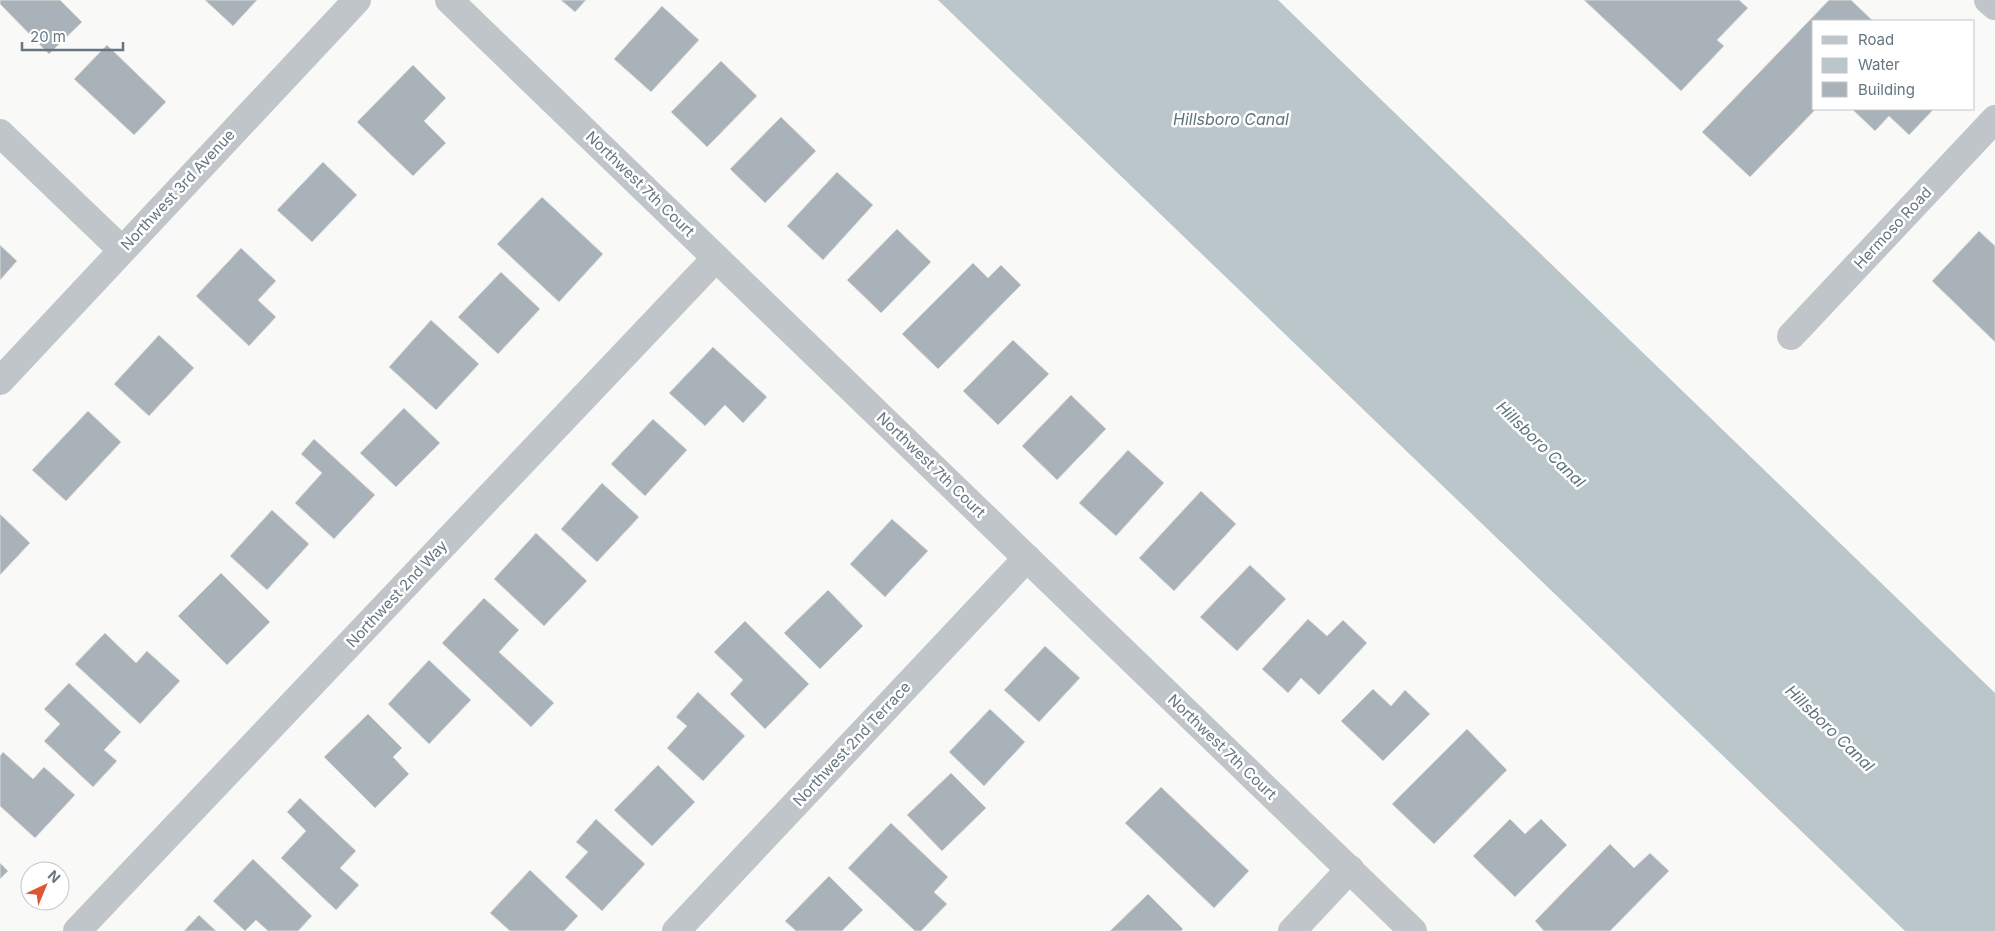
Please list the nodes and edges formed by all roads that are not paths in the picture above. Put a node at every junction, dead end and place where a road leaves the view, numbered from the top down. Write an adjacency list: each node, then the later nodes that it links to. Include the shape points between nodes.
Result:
1 (357, 0): 7 (street, Northwest 3rd Avenue)
2 (449, 0): 8 (street, Northwest 7th Court)
3 (1988, 0): 4 (street)
4 (1995, 6)
5 (1995, 119): 9 (street, Hermoso Road)
6 (0, 133): 7 (street)
7 (122, 250): 10 (street, Northwest 3rd Avenue)
8 (716, 258): 11 (street, Northwest 7th Court); 13 (street, Northwest 2nd Way)
9 (1791, 336)
10 (0, 381)
11 (1027, 558): 12 (street, Northwest 7th Court); 14 (street, Northwest 2nd Terrace)
12 (1350, 869): 15 (street); 16 (street, Northwest 7th Court)
13 (78, 931)
14 (676, 931)
15 (1292, 931)
16 (1413, 931)

